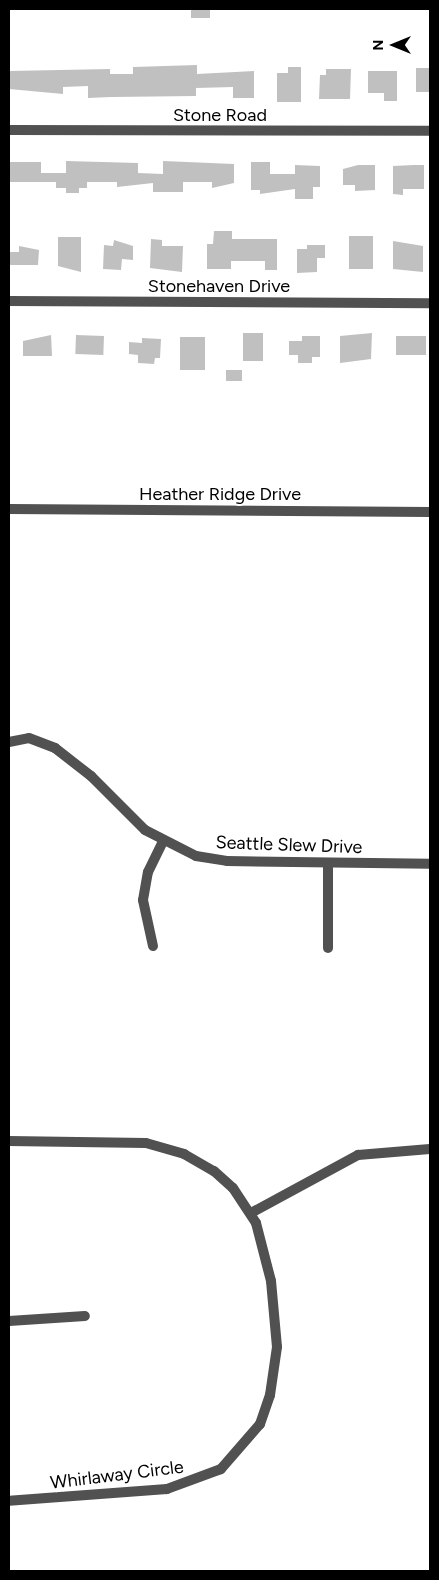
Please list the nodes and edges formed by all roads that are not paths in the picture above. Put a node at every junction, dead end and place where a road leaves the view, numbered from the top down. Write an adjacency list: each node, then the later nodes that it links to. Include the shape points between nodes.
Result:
1 (9, 130): 2 (street, Stone Road)
2 (430, 131)
3 (9, 301): 4 (street, Stonehaven Drive)
4 (430, 303)
5 (9, 509): 6 (street, Heather Ridge Drive)
6 (430, 512)
7 (9, 742): 8 (street, Seattle Slew Drive, via 29,738 55,748)
8 (163, 841): 9 (street, Seattle Slew Drive, via 207,859); 11 (street, via 148,872 143,900)
9 (328, 863): 10 (street, Seattle Slew Drive); 12 (street)
10 (430, 864)
11 (152, 946)
12 (328, 948)
13 (9, 1141): 15 (street, Whirlaway Circle, via 160,1146 214,1171)
14 (430, 1149): 15 (street, via 382,1150 352,1157)
15 (251, 1212): 18 (street, Whirlaway Circle, via 271,1281 277,1346 270,1395 248,1442 220,1469 185,1485)
16 (84, 1316): 17 (street)
17 (9, 1321)
18 (9, 1502)

